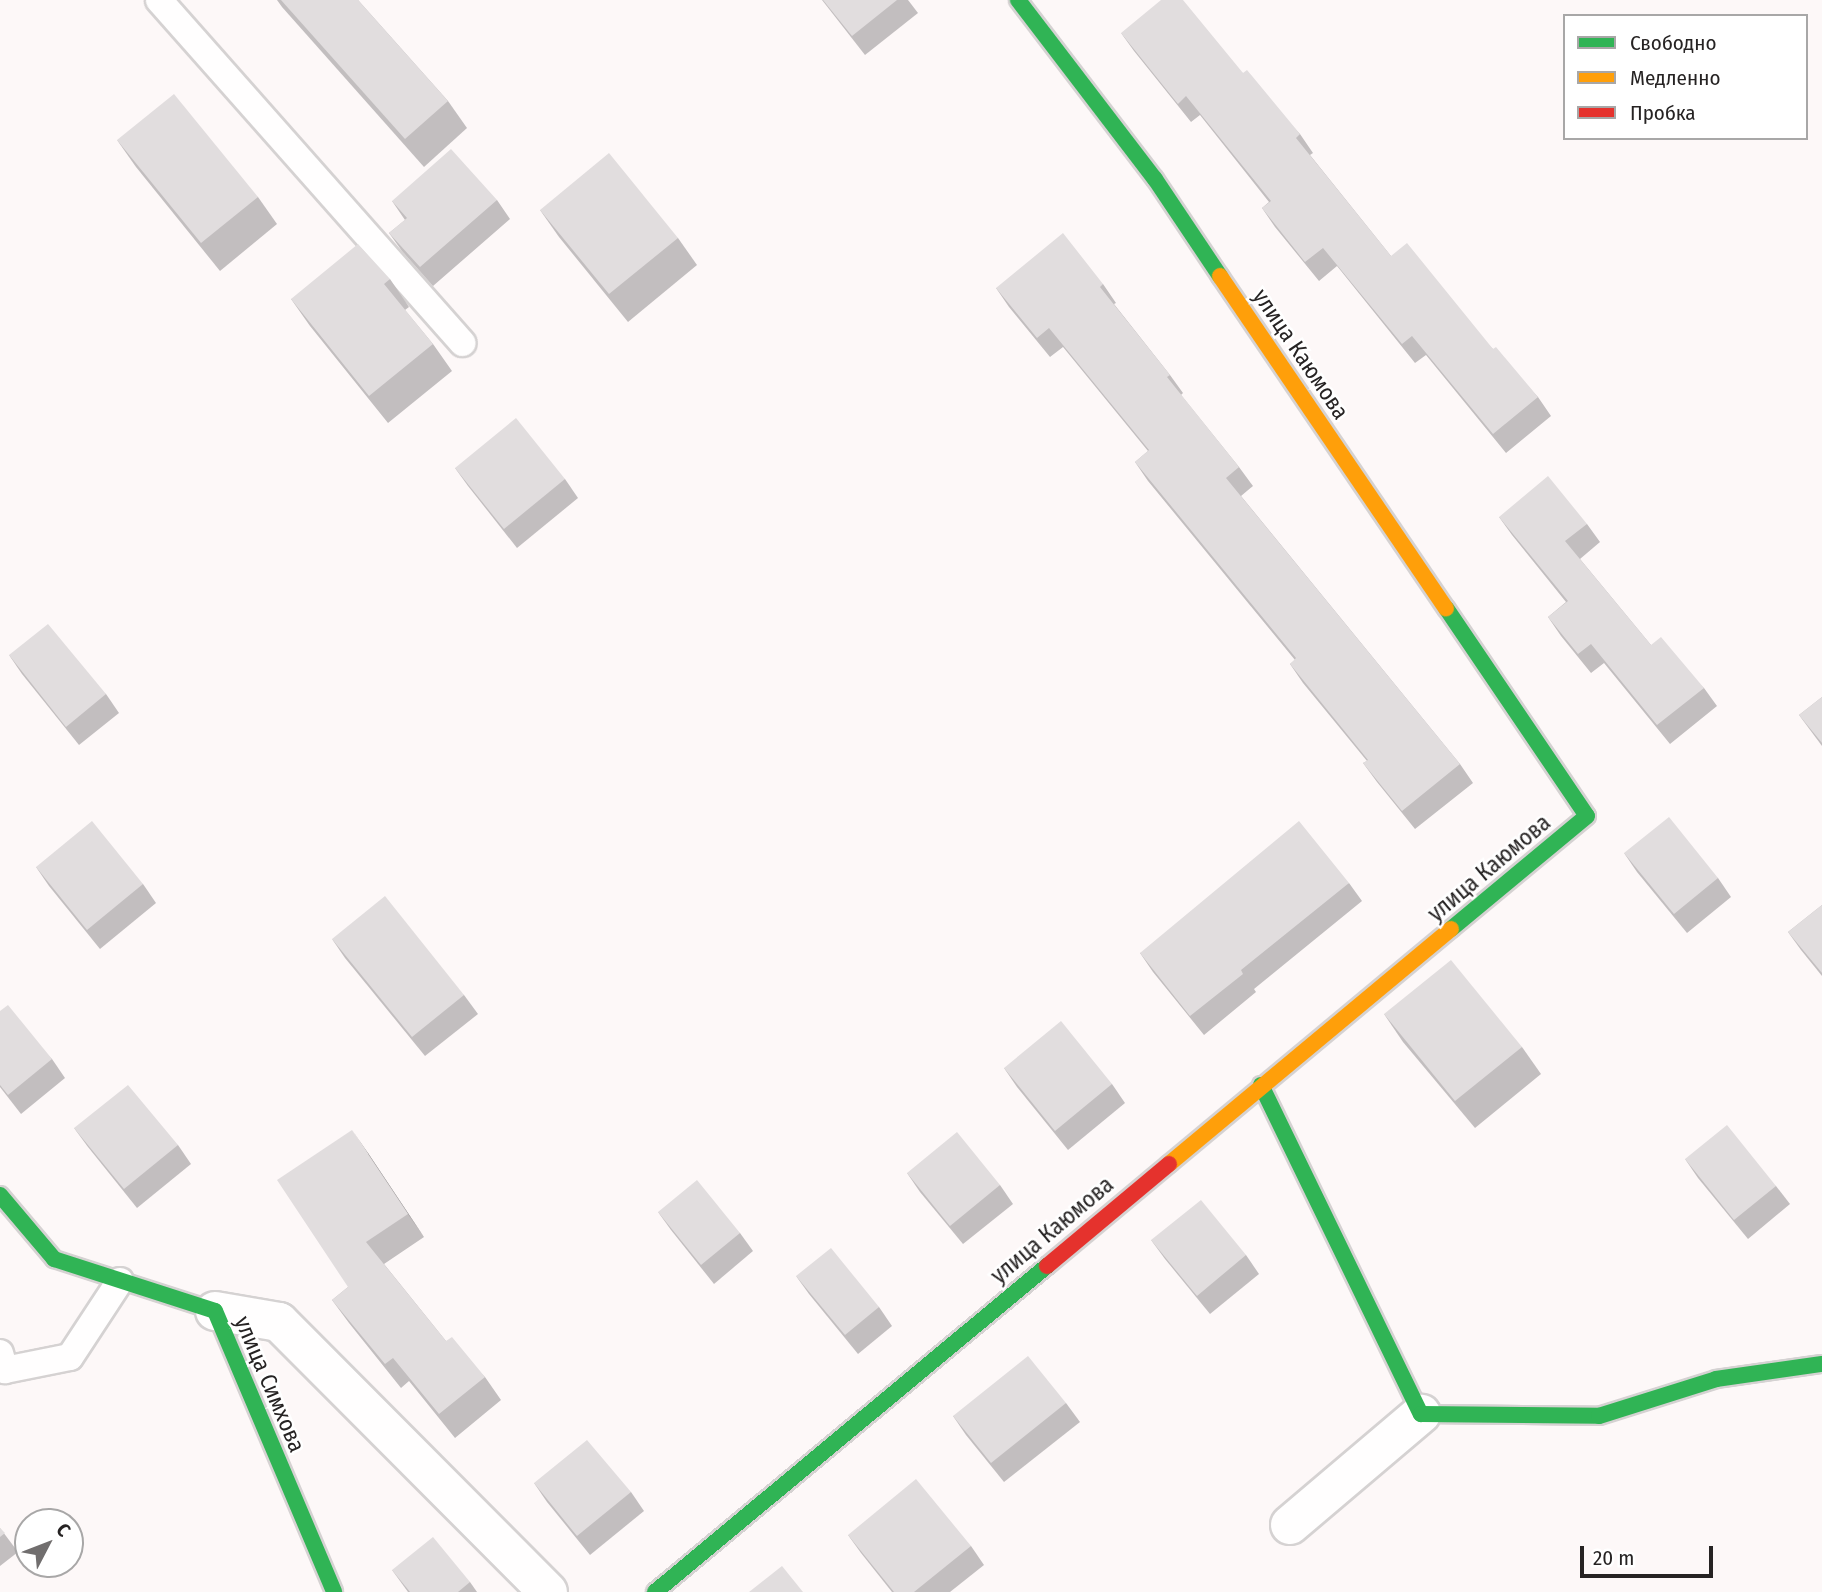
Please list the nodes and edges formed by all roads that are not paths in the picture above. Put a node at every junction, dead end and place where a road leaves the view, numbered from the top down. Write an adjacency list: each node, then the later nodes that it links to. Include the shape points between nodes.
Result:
1 (159, 0): 3 (lane)
2 (1018, 0): 4 (street, улица Каюмова, via 1154,179 1587,816)
3 (462, 343)
4 (1261, 1085): 10 (street); 14 (street, улица Каюмова)
5 (0, 1195): 6 (street, улица Симхова, via 54,1259)
6 (120, 1280): 7 (street, улица Симхова); 8 (lane, via 70,1357 5,1370)
7 (215, 1311): 12 (street, улица Симхова); 13 (street, via 279,1322)
8 (0, 1353)
9 (1822, 1364): 10 (street, via 1716,1379 1599,1416)
10 (1421, 1414): 11 (street)
11 (1290, 1525)
12 (334, 1592)
13 (548, 1592)
14 (655, 1592)

